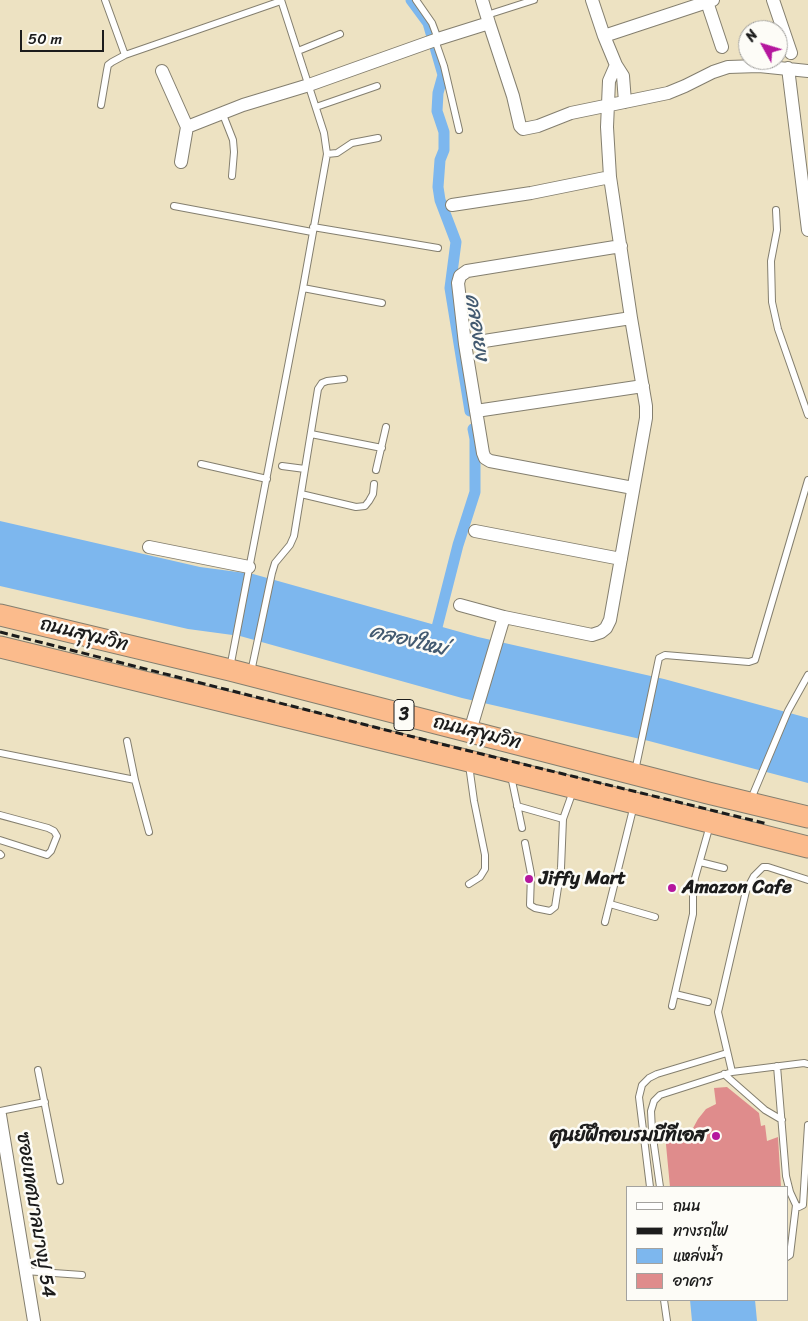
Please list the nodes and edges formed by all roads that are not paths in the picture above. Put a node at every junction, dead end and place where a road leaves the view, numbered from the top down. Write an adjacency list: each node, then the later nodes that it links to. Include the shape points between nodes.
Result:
1 (104, 0): 16 (lane)
2 (416, 0): 12 (lane, via 432,23)
3 (482, 0): 9 (street)
4 (534, 0): 9 (lane)
5 (592, 0): 11 (street)
6 (773, 0): 15 (street)
7 (281, 1): 14 (lane); 16 (lane)
8 (710, 1): 11 (street); 13 (street)
9 (488, 19): 12 (street); 26 (street, via 522,128 538,126 572,113)
10 (340, 34): 14 (lane)
11 (604, 36): 17 (street)
12 (434, 40): 21 (street); 29 (lane, via 444,66)
13 (722, 47)
14 (298, 51): 21 (lane)
15 (791, 53)
16 (125, 55): 24 (lane, via 108,65)
17 (616, 64): 23 (street, via 623,76); 26 (street, via 608,81)
18 (162, 71): 28 (street)
19 (808, 71): 20 (street)
20 (789, 74): 23 (street, via 759,66 728,68 668,92); 39 (street)
21 (309, 85): 25 (lane); 27 (street)
22 (377, 86): 25 (lane)
23 (625, 102): 26 (street)
24 (101, 105)
25 (316, 107): 31 (lane)
26 (608, 108): 34 (street)
27 (222, 112): 28 (street); 33 (lane, via 233,140)
28 (187, 127): 32 (street)
29 (459, 130)
30 (378, 138): 31 (lane, via 352,143 337,153)
31 (327, 154): 38 (lane)
32 (181, 162)
33 (232, 176)
34 (610, 177): 35 (street); 40 (street)
35 (452, 205)
36 (174, 206): 38 (lane)
37 (776, 210): 49 (lane, via 777,230 771,261 772,302)
38 (313, 230): 41 (lane); 42 (lane)
39 (808, 230)
40 (622, 246): 44 (street); 45 (street, via 467,272 460,276 458,283)
41 (438, 248)
42 (303, 288): 43 (lane); 57 (lane)
43 (382, 303)
44 (631, 318): 45 (street); 47 (street)
45 (465, 344): 48 (street)
46 (344, 379): 51 (lane, via 322,383)
47 (643, 386): 48 (street); 60 (street, via 646,418)
48 (476, 411): 60 (street, via 483,453 490,462)
49 (808, 415)
50 (386, 427): 52 (lane)
51 (311, 434): 52 (lane); 55 (lane)
52 (382, 448): 56 (lane)
53 (201, 464): 57 (lane)
54 (282, 466): 55 (lane)
55 (305, 469): 61 (lane)
56 (376, 470)
57 (266, 479): 65 (lane)
58 (808, 480): 77 (lane, via 755,660 665,655 659,658)
59 (374, 484): 61 (lane, via 373,494 364,506)
60 (633, 488): 64 (street)
61 (301, 494): 70 (lane, via 294,536 275,563)
62 (475, 531): 64 (street)
63 (149, 547): 65 (street)
64 (621, 559): 68 (street, via 610,620 601,632 592,635)
65 (249, 569): 70 (lane)
66 (460, 604): 68 (street)
67 (0, 615): 70 (highway, ถนนสุขุมวิท / 3)
68 (504, 617): 72 (street)
69 (0, 647): 75 (highway, ถนนสุขุมวิท / 3)
70 (242, 663): 72 (highway, ถนนสุขุมวิท / 3)
71 (808, 675): 80 (lane, via 788,711)
72 (472, 722): 77 (highway, ถนนสุขุมวิท / 3)
73 (127, 741): 78 (lane)
74 (0, 753): 78 (lane)
75 (469, 761): 76 (highway, ถนนสุขุมวิท / 3); 95 (lane, via 485,869)
76 (510, 772): 79 (highway, ถนนสุขุมวิท / 3); 82 (lane)
77 (635, 774): 80 (highway, ถนนสุขุมวิท / 3)
78 (135, 780): 88 (lane)
79 (574, 788): 81 (highway, ถนนสุขุมวิท / 3); 85 (lane)
80 (750, 803): 84 (highway, ถนนสุขุมวิท / 3)
81 (635, 804): 86 (highway, ถนนสุขุมวิท / 3); 96 (lane)
82 (518, 806): 85 (lane); 87 (lane)
83 (0, 815): 89 (lane, via 48,828 56,836 47,855)
84 (808, 817)
85 (563, 819): 90 (lane, via 561,868 555,906 550,911 530,905)
86 (710, 823): 91 (highway, ถนนสุขุมวิท / 3); 92 (lane)
87 (522, 828)
88 (149, 832)
89 (0, 840)
90 (525, 843)
91 (808, 847)
92 (700, 862): 93 (lane); 99 (lane, via 693,891 693,914)
93 (724, 868)
94 (808, 880): 102 (lane, via 768,867 759,870 746,891 718,1012)
95 (469, 884)
96 (610, 904): 97 (lane); 98 (lane)
97 (655, 917)
98 (605, 922)
99 (675, 994): 100 (lane); 101 (lane)
100 (708, 1002)
101 (672, 1006)
102 (727, 1053): 106 (lane); 115 (lane, via 657,1074 642,1085 639,1097)
103 (808, 1064): 104 (lane)
104 (777, 1066): 106 (lane); 111 (lane)
105 (38, 1070): 108 (lane)
106 (732, 1072): 107 (lane)
107 (724, 1074): 111 (lane, via 765,1110); 116 (lane, via 660,1095 654,1101 652,1131)
108 (44, 1102): 109 (lane); 114 (lane)
109 (0, 1111)
110 (0, 1115): 113 (street, ซอยเทศบาลบางปู 54)
111 (782, 1120): 117 (lane, via 786,1176)
112 (808, 1125): 117 (lane, via 803,1205)
113 (3, 1158): 119 (street, ซอยเทศบาลบางปู 54)
114 (60, 1181)
115 (650, 1186)
116 (660, 1186)
117 (796, 1205): 118 (lane)
118 (788, 1256)
119 (25, 1271): 120 (lane); 122 (street, ซอยเทศบาลบางปู 54)
120 (82, 1275)
121 (664, 1301): 123 (lane)
122 (34, 1321)
123 (667, 1321)

